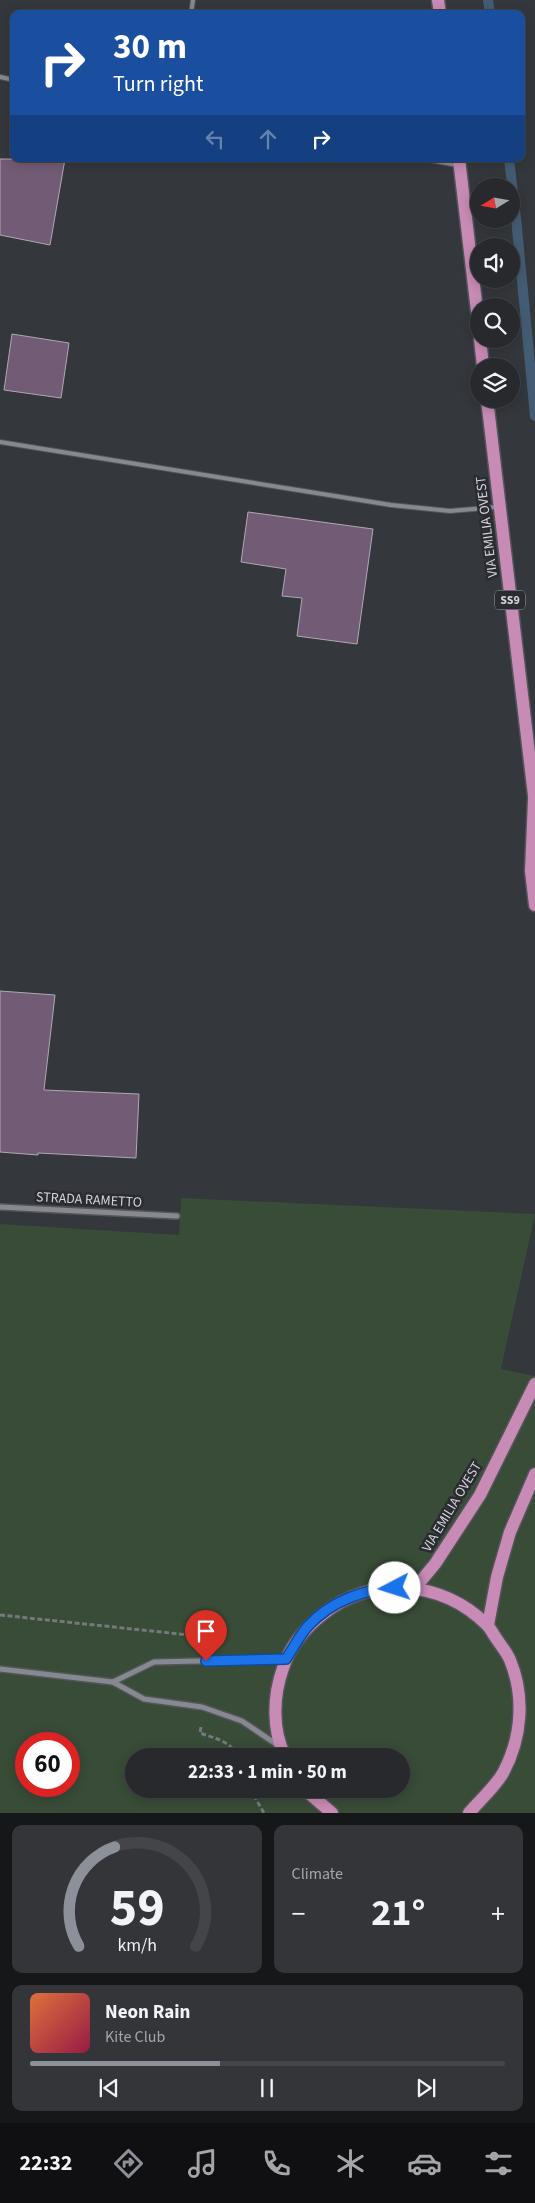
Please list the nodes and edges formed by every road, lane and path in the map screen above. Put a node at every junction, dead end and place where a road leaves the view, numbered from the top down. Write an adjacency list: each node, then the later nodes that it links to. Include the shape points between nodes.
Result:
1 (460, 162): 2 (main road)
2 (476, 298)
3 (488, 408): 5 (main road, VIA EMILIA OVEST / SS9)
4 (0, 442): 5 (lane, via 391,505 450,510)
5 (499, 507): 6 (main road, VIA EMILIA OVEST / SS9)
6 (535, 802): 7 (main road, VIA EMILIA OVEST, via 532,871)
7 (535, 905)
8 (0, 1207): 9 (street, STRADA RAMETTO)
9 (177, 1216)
10 (535, 1384): 12 (main road, VIA EMILIA OVEST, via 480,1495 435,1564)
11 (535, 1474): 13 (main road, via 510,1532)
12 (415, 1588): 13 (main road, via 455,1600); 14 (main road, via 375,1589 338,1602 308,1626)
13 (488, 1626): 23 (main road, via 510,1659 520,1697 517,1737 503,1774)
14 (286, 1659): 16 (street, via 154,1662); 18 (main road, via 275,1703 276,1726)
15 (0, 1669): 16 (street)
16 (112, 1682): 17 (street, via 144,1698 202,1707 242,1722)
17 (278, 1748)
18 (282, 1748)
19 (255, 1798): 21 (path)
20 (314, 1798): 22 (main road)
21 (264, 1813)
22 (332, 1813)
23 (469, 1813)

